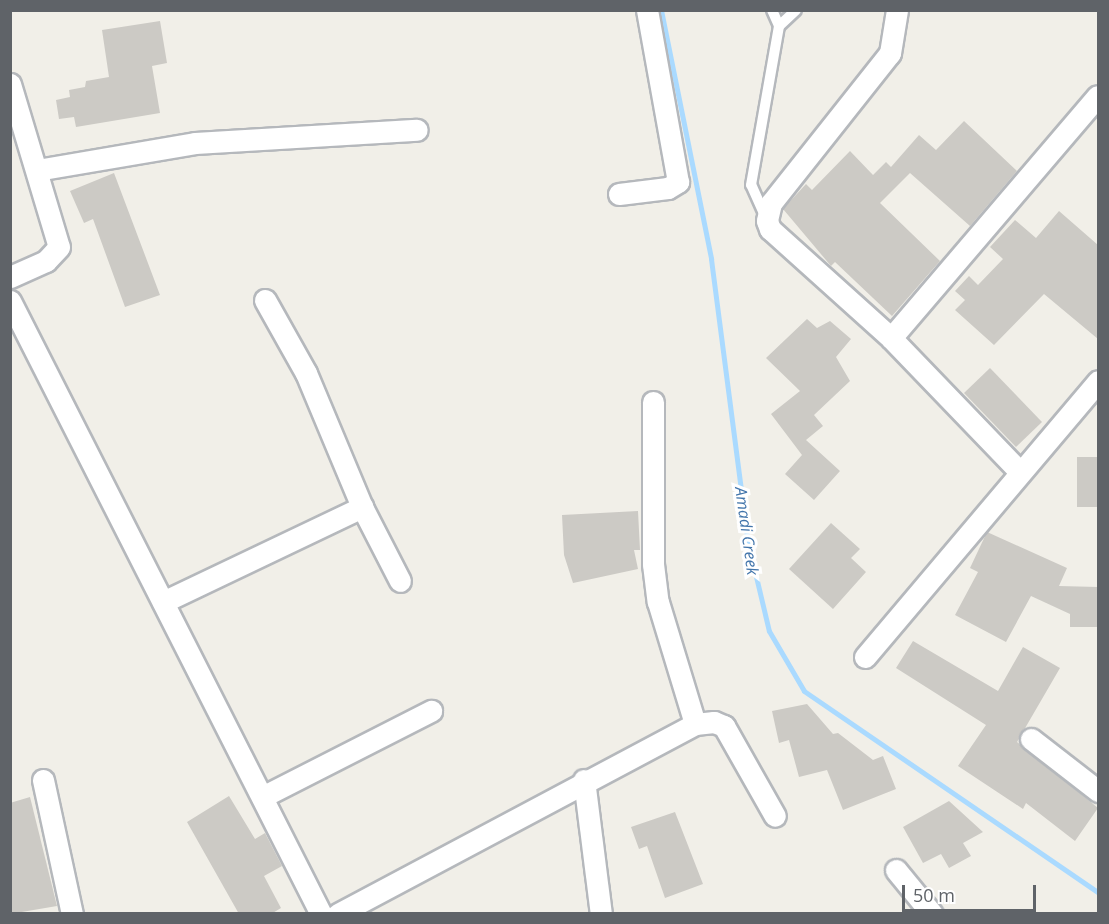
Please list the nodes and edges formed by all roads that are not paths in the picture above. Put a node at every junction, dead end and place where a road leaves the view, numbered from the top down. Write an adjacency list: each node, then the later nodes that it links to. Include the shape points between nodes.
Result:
1 (647, 10): 10 (street, via 678,182 668,188)
2 (772, 10): 5 (lane)
3 (796, 10): 5 (lane)
4 (897, 10): 11 (street, via 890,52 771,203)
5 (779, 26): 11 (lane, via 751,185 754,200)
6 (10, 84): 9 (street)
7 (1098, 96): 15 (street)
8 (417, 130): 9 (street, via 206,142)
9 (37, 170): 12 (street, via 59,247 46,261)
10 (620, 194)
11 (767, 221): 15 (street, via 770,229)
12 (10, 277)
13 (265, 300): 19 (street, via 306,373)
14 (10, 301): 21 (street)
15 (891, 338): 18 (street)
16 (1098, 381): 18 (street)
17 (653, 402): 24 (street, via 653,564 658,602)
18 (1020, 472): 22 (street)
19 (362, 507): 20 (street); 21 (street)
20 (400, 581)
21 (163, 602): 29 (street)
22 (865, 657)
23 (431, 711): 29 (street)
24 (695, 724): 27 (street); 30 (street, via 714,722 724,726)
25 (1031, 739): 28 (street)
26 (43, 780): 32 (street)
27 (584, 780): 34 (street); 35 (street)
28 (1098, 791)
29 (262, 797): 33 (street)
30 (775, 816)
31 (896, 870): 36 (street)
32 (72, 914)
33 (321, 914)
34 (338, 914)
35 (601, 914)
36 (932, 914)

